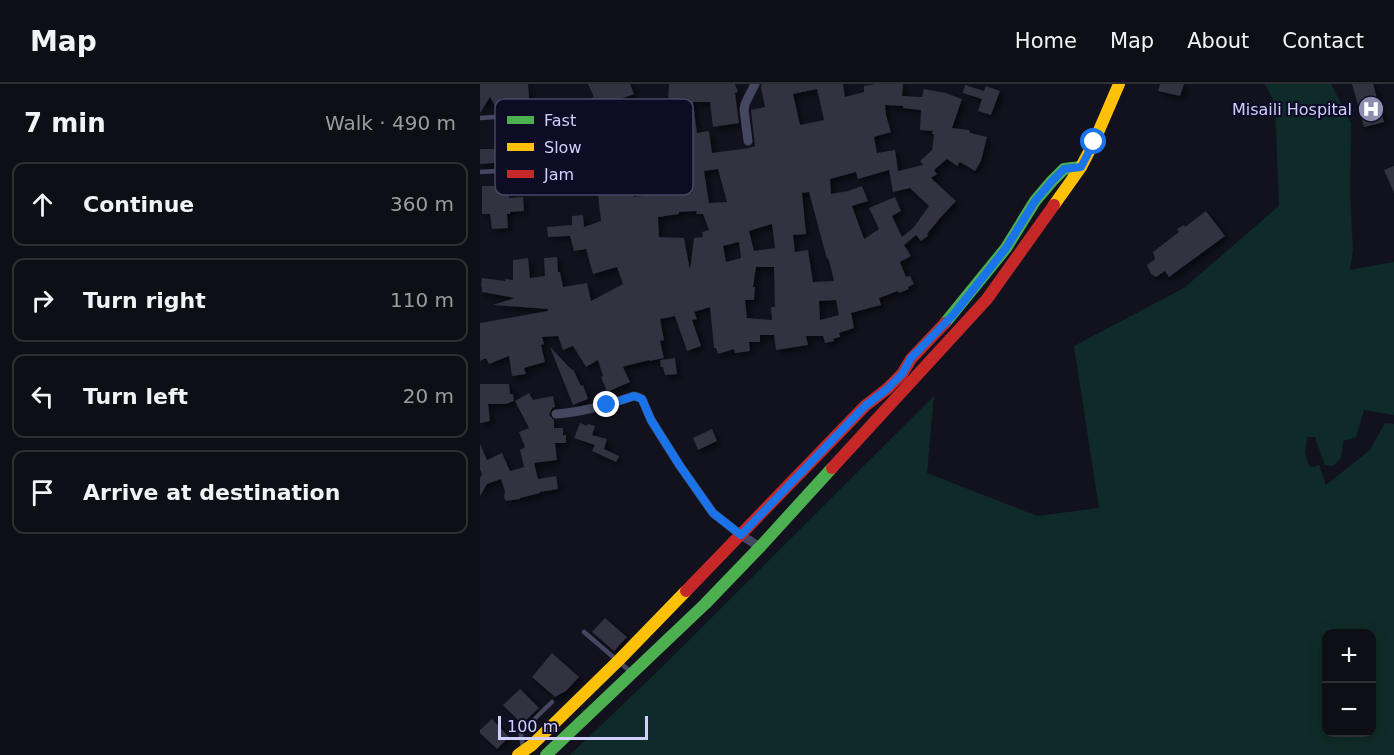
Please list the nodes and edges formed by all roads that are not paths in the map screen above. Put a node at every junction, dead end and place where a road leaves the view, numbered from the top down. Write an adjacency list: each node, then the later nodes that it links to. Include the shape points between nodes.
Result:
1 (755, 84): 5 (street, via 744,110)
2 (1119, 84): 6 (main road)
3 (495, 117): 4 (lane)
4 (480, 118)
5 (748, 141)
6 (1081, 167): 10 (main road, via 1064,169 1052,181 1006,248 953,315 911,358 902,374 865,406); 11 (main road, via 987,299)
7 (495, 171): 8 (lane)
8 (480, 172)
9 (556, 414): 10 (street, via 634,396 642,399 651,420 713,513)
10 (741, 535): 11 (street); 13 (main road)
11 (760, 547): 14 (main road)
12 (584, 632): 13 (lane)
13 (619, 660): 14 (lane); 16 (main road)
14 (633, 673): 17 (main road)
15 (552, 702): 16 (lane, via 523,730)
16 (521, 753)
17 (546, 755)

